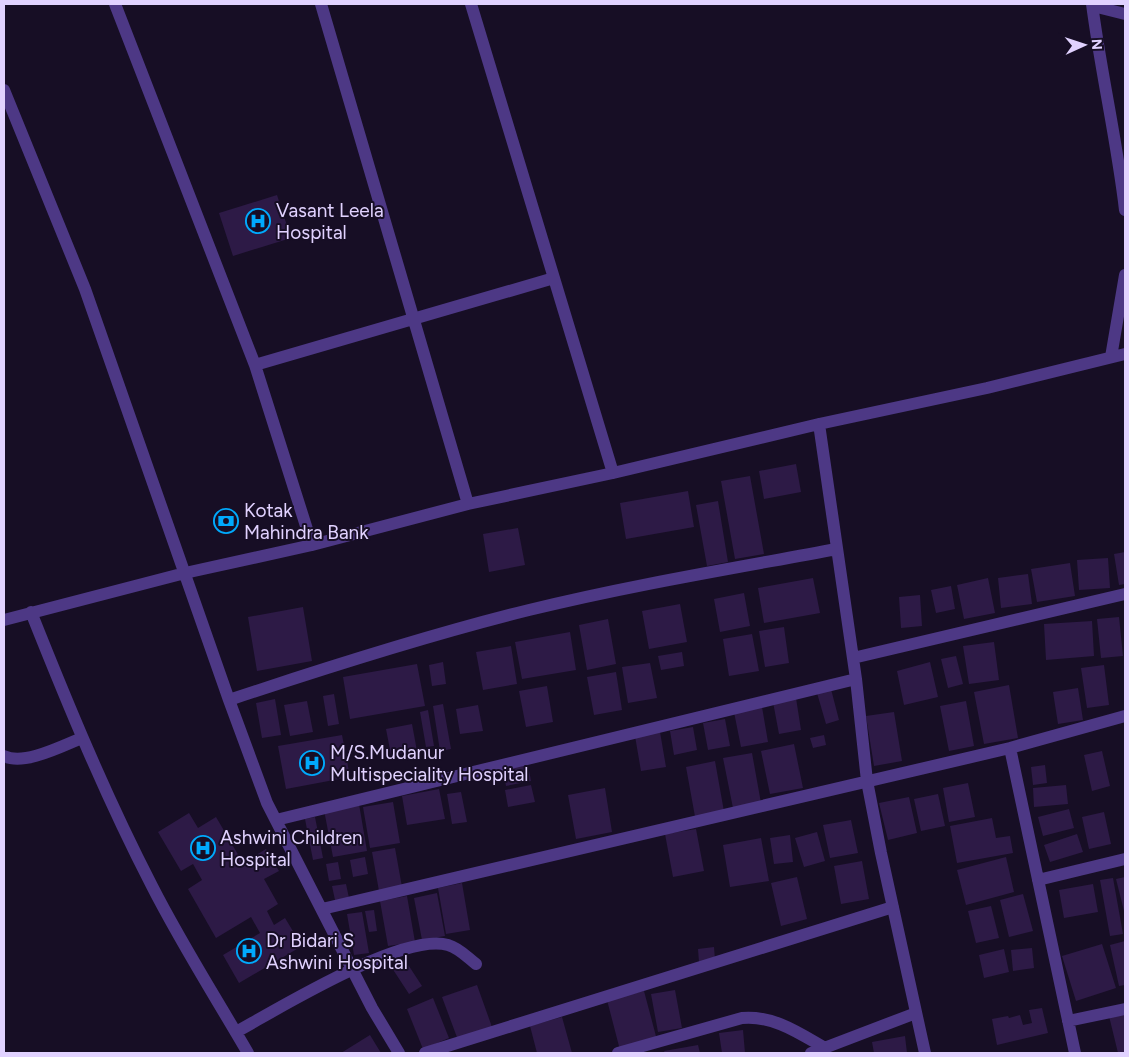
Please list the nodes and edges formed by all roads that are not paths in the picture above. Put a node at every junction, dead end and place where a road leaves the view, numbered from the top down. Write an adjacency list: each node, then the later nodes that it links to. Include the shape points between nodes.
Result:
1 (115, 4): 13 (street)
2 (320, 4): 10 (street)
3 (472, 4): 9 (street)
4 (1092, 5): 5 (street); 7 (street)
5 (1125, 14)
6 (4, 90): 19 (street, via 85,289)
7 (1125, 210)
8 (1125, 275): 12 (street)
9 (554, 278): 10 (street); 15 (street)
10 (412, 319): 13 (street); 16 (street)
11 (1125, 354): 12 (street)
12 (1111, 357): 14 (street)
13 (255, 365): 17 (street)
14 (819, 424): 15 (street); 18 (street)
15 (613, 473): 16 (street)
16 (468, 504): 17 (street)
17 (312, 545): 19 (street)
18 (837, 549): 23 (street); 25 (street, via 529,610 347,661)
19 (185, 573): 21 (street); 25 (street)
20 (1125, 594): 23 (street)
21 (31, 612): 22 (street); 27 (street)
22 (4, 620)
23 (853, 658): 24 (street)
24 (856, 678): 30 (street); 31 (street)
25 (229, 700): 31 (street)
26 (1125, 716): 28 (street)
27 (82, 738): 29 (street, via 27,758); 41 (street, via 152,887)
28 (1010, 748): 30 (street); 33 (street)
29 (4, 756)
30 (868, 781): 34 (street); 35 (street)
31 (276, 820): 35 (street)
32 (1125, 859): 33 (street)
33 (1038, 880): 40 (street)
34 (893, 908): 39 (street); 45 (street)
35 (322, 909): 37 (street)
36 (476, 964): 37 (street, via 456,948 446,944 427,944 404,949)
37 (352, 969): 41 (street); 44 (street)
38 (1125, 1009): 40 (street)
39 (916, 1014): 42 (street); 48 (street)
40 (1068, 1021): 49 (street)
41 (236, 1032): 43 (street)
42 (826, 1048): 46 (street, via 783,1024 754,1017); 47 (street)
43 (248, 1053)
44 (399, 1053)
45 (425, 1053)
46 (618, 1053)
47 (811, 1053)
48 (925, 1053)
49 (1075, 1053)

